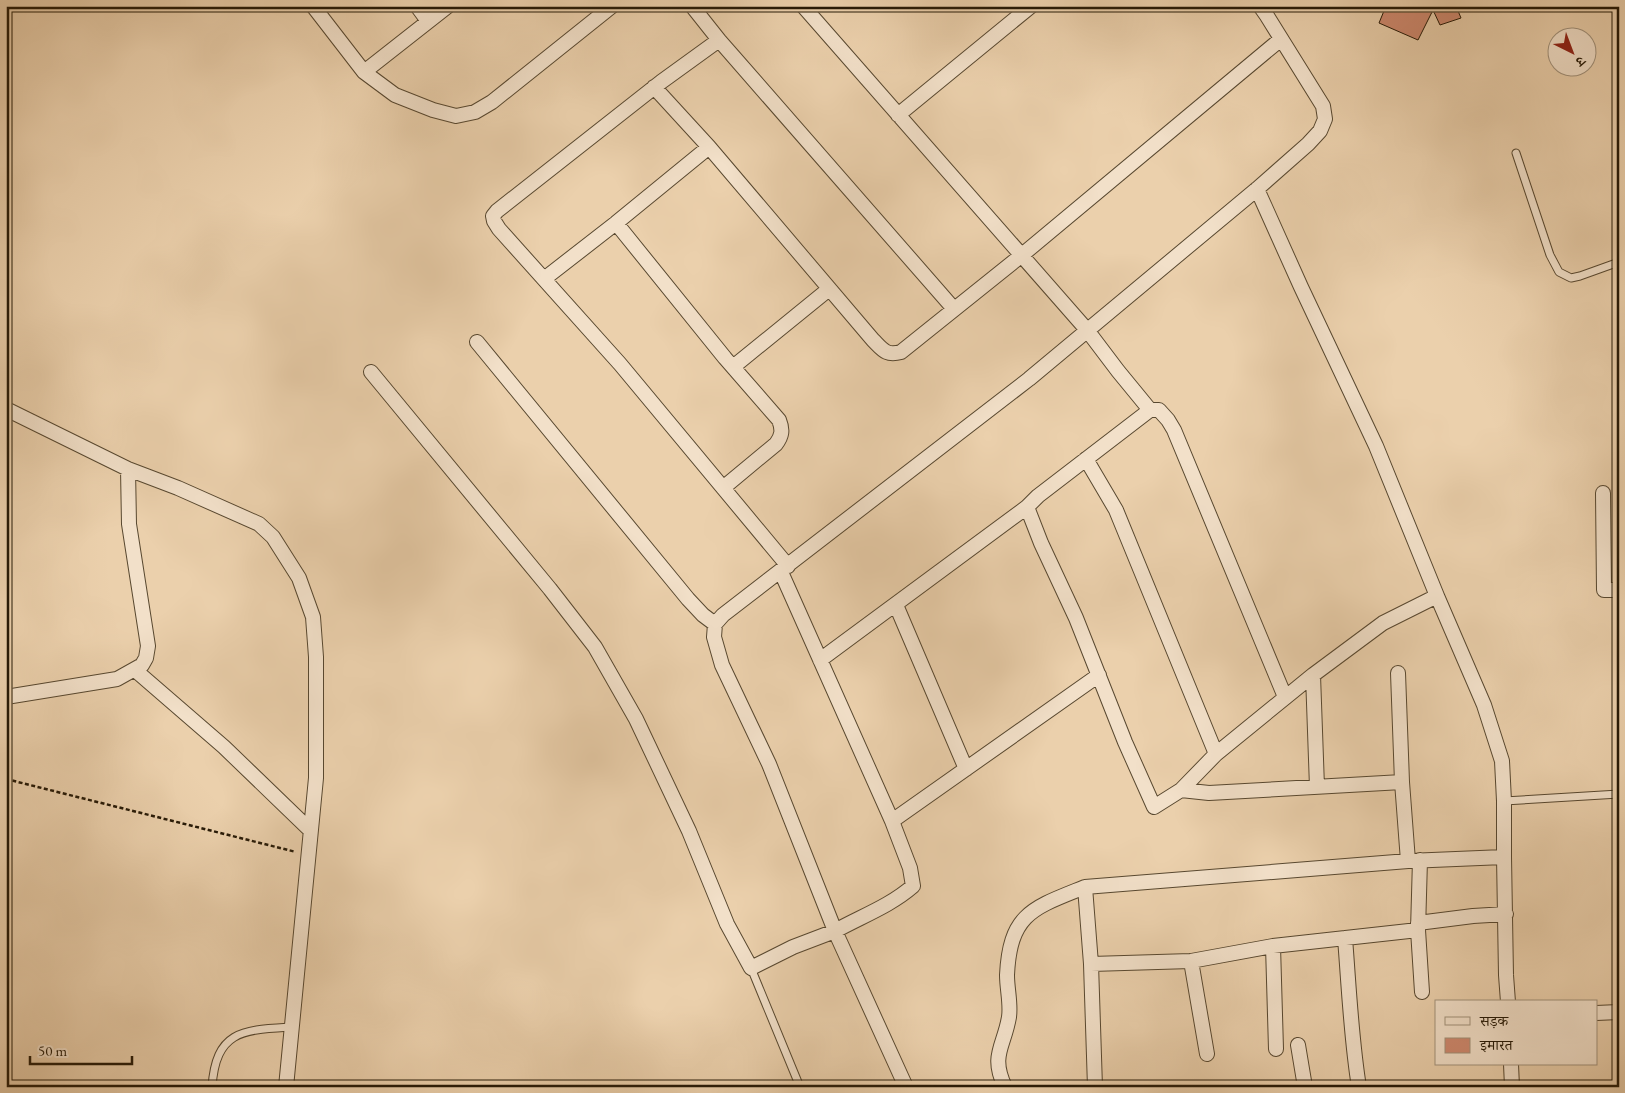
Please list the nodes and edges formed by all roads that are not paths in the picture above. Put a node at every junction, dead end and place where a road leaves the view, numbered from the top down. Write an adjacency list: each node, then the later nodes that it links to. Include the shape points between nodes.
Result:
1 (313, 6): 12 (street)
2 (417, 6): 9 (street)
3 (448, 6): 9 (street)
4 (612, 6): 12 (street, via 475,112 456,116 433,110 395,95)
5 (692, 6): 11 (street)
6 (803, 6): 14 (street)
7 (1031, 6): 14 (street)
8 (1260, 6): 10 (street)
9 (428, 21): 12 (street)
10 (1282, 39): 17 (street, via 1323,106 1325,119 1320,132); 19 (street)
11 (719, 40): 13 (street); 23 (street)
12 (364, 72)
13 (654, 87): 15 (street); 21 (street, via 493,216 499,229)
14 (898, 114): 19 (street)
15 (709, 146): 18 (street); 22 (street)
16 (1516, 153): 20 (lane, via 1550,255 1559,272 1571,278)
17 (1258, 189): 24 (street); 37 (street, via 1376,446)
18 (616, 223): 21 (street); 26 (street)
19 (1022, 255): 23 (street); 24 (street)
20 (1619, 262)
21 (544, 279): 32 (street)
22 (829, 289): 23 (street, via 873,340 892,354 901,352); 26 (street)
23 (954, 309)
24 (1087, 330): 29 (street); 35 (street)
25 (478, 342): 39 (street, via 682,592)
26 (733, 367): 32 (street, via 779,420 782,428 776,444)
27 (371, 372): 66 (street, via 595,647 636,719)
28 (6, 409): 31 (street)
29 (1150, 410): 30 (street); 46 (street, via 1159,410 1174,430)
30 (1086, 459): 34 (street); 47 (street, via 1116,510)
31 (128, 468): 41 (street, via 130,524 148,646 146,658); 55 (street, via 259,524 278,544 299,578 313,617 316,657 316,778)
32 (723, 488): 35 (street)
33 (1603, 493): 36 (street, via 1604,590)
34 (1027, 507): 38 (street); 43 (street)
35 (785, 569): 39 (street); 40 (street)
36 (1619, 590)
37 (1437, 596): 44 (street, via 1383,624); 53 (street, via 1484,705 1502,761)
38 (896, 605): 40 (street); 48 (street)
39 (715, 624): 61 (street, via 714,637 722,665 768,764)
40 (820, 660): 54 (street)
41 (135, 670): 45 (street, via 116,679); 55 (street, via 224,747)
42 (1398, 673): 49 (street)
43 (1099, 675): 48 (street); 51 (street, via 1154,808)
44 (1313, 675): 46 (street); 50 (street)
45 (6, 697)
46 (1285, 697): 47 (street)
47 (1216, 754): 51 (street)
48 (966, 769): 54 (street)
49 (1402, 782): 50 (street); 57 (street)
50 (1317, 787): 51 (street, via 1208,792)
51 (1181, 790)
52 (1619, 794): 53 (lane)
53 (1504, 801): 56 (street)
54 (892, 821): 61 (street, via 910,868 913,886 887,905)
55 (310, 830): 71 (street)
56 (1504, 857): 57 (street); 59 (street)
57 (1414, 860): 58 (street); 60 (street)
58 (1085, 888): 65 (street); 80 (street, via 1030,912 1011,940 1007,975 1009,1015 998,1058 1000,1075)
59 (1506, 914): 60 (street); 68 (street)
60 (1418, 926): 62 (street); 67 (street)
61 (835, 930): 66 (street, via 793,946); 79 (street)
62 (1345, 938): 63 (street); 83 (street)
63 (1273, 946): 64 (street); 73 (street)
64 (1191, 961): 65 (street); 74 (street)
65 (1091, 964): 81 (street)
66 (750, 968): 78 (lane)
67 (1422, 992)
68 (1508, 1000)
69 (1619, 1012): 70 (street)
70 (1598, 1013)
71 (291, 1027): 76 (lane, via 255,1029 228,1040 218,1053); 77 (street)
72 (1298, 1045): 82 (street)
73 (1276, 1049)
74 (1207, 1054)
75 (1511, 1066): 84 (street)
76 (212, 1087)
77 (286, 1087)
78 (800, 1087)
79 (906, 1087)
80 (1006, 1087)
81 (1095, 1087)
82 (1305, 1087)
83 (1359, 1087)
84 (1512, 1087)

